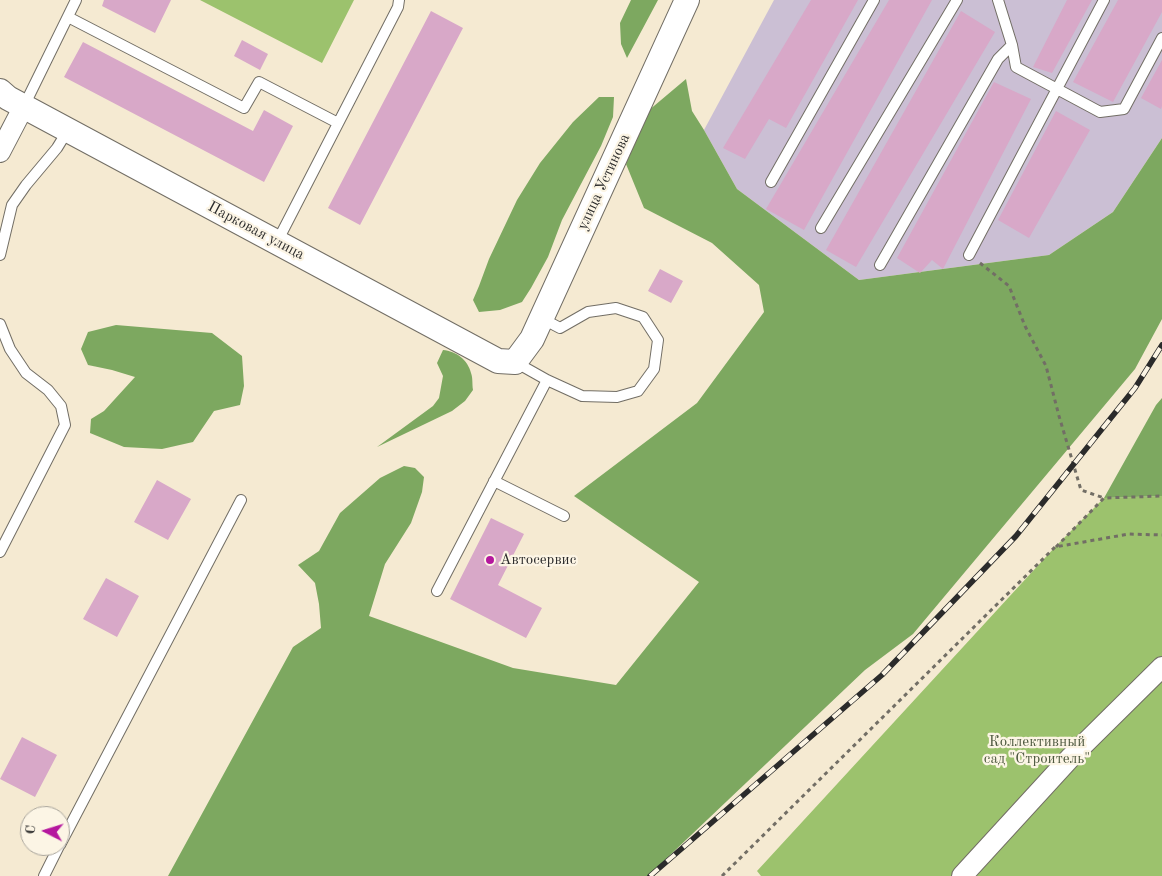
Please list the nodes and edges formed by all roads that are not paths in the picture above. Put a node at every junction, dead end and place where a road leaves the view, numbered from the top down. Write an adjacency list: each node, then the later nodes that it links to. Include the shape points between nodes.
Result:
1 (76, 0): 8 (lane)
2 (399, 0): 14 (lane)
3 (688, 0): 23 (street, улица Устинова)
4 (874, 0): 17 (lane)
5 (957, 0): 18 (lane)
6 (998, 0): 10 (lane)
7 (1104, 0): 11 (lane)
8 (68, 17): 13 (lane); 14 (lane, via 244,108 259,82)
9 (1162, 38): 11 (lane, via 1124,109 1100,112)
10 (1012, 45): 11 (lane, via 1016,67); 22 (lane, via 998,59)
11 (1056, 88): 21 (lane)
12 (0, 91): 13 (street, Парковая улица)
13 (24, 106): 15 (street, Парковая улица); 16 (street)
14 (338, 124): 19 (lane)
15 (68, 130): 19 (street, Парковая улица); 20 (lane, via 12,205)
16 (0, 152)
17 (771, 182)
18 (821, 228)
19 (277, 242): 25 (street, Парковая улица, via 498,361)
20 (0, 255)
21 (969, 256)
22 (880, 265)
23 (541, 318): 25 (street, улица Устинова, via 532,339); 26 (lane, via 560,328 588,312 616,308 643,317 658,340 654,370 638,391 617,398 582,396)
24 (0, 324): 30 (lane, via 10,349 26,373 48,390 61,406 65,425)
25 (515, 362): 26 (lane)
26 (547, 380): 27 (lane)
27 (494, 481): 29 (lane); 31 (lane)
28 (241, 500): 33 (lane)
29 (564, 516)
30 (0, 552)
31 (437, 590)
32 (1162, 667): 36 (street, via 1071,757)
33 (70, 826)
34 (54, 856): 35 (lane)
35 (44, 876)
36 (962, 876)

